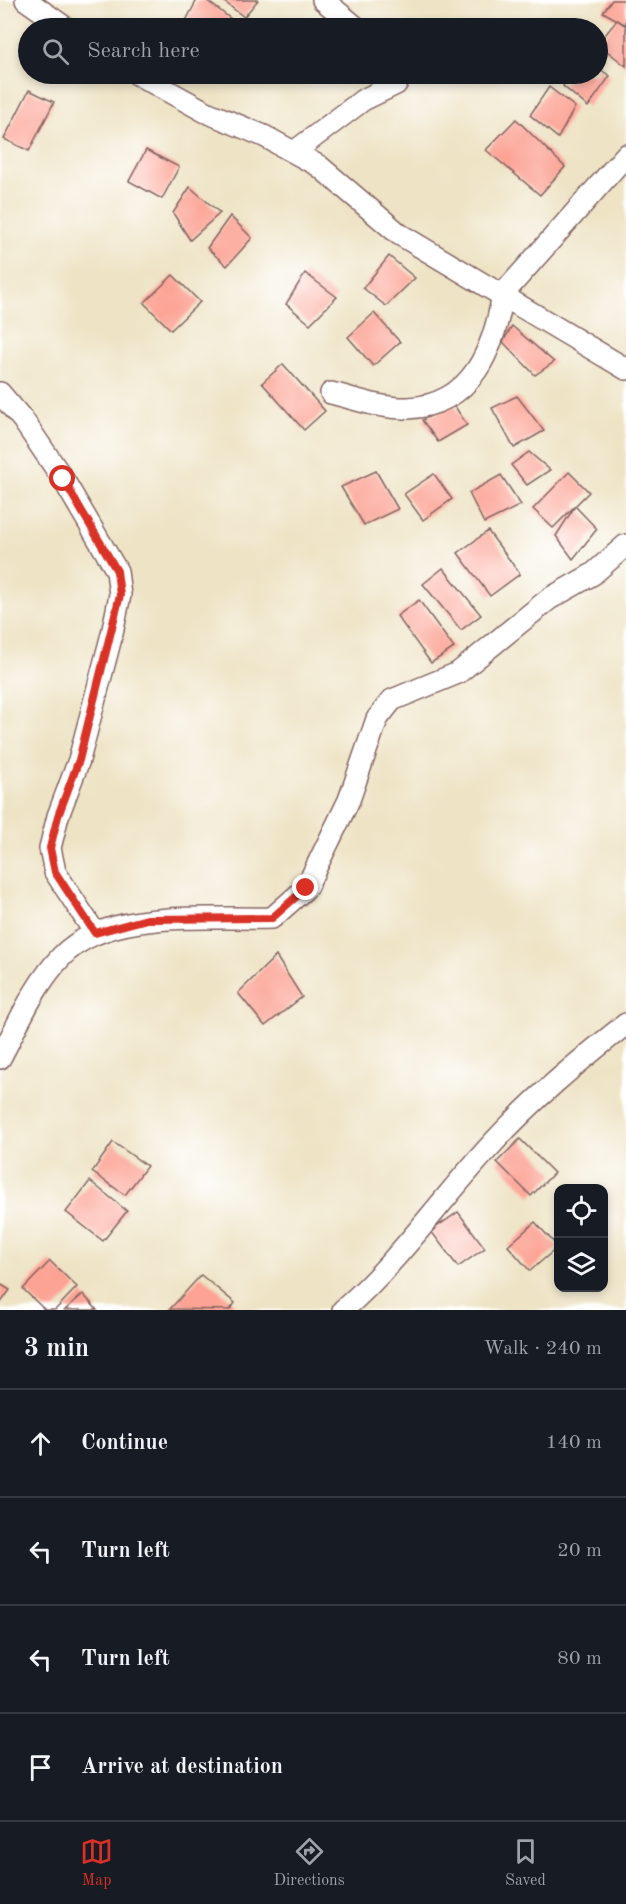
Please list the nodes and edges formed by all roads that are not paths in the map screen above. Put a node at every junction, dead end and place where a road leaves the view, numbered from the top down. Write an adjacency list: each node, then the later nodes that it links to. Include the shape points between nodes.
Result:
1 (27, 0): 3 (street)
2 (323, 0): 4 (street)
3 (52, 18)
4 (345, 18)
5 (155, 84): 7 (street)
6 (396, 84): 7 (street, via 363,100)
7 (294, 152): 9 (street, via 319,166 399,234)
8 (626, 155): 9 (street)
9 (503, 294): 10 (street); 12 (street, via 490,350 471,378 453,394 409,408 381,406)
10 (626, 369)
11 (0, 393): 14 (street, via 63,479 117,571 120,595 112,634 79,760 50,848 55,872)
12 (331, 393)
13 (626, 544): 14 (street, via 593,574 549,599 458,673 392,700 376,719 349,801 306,888 272,918 147,919)
14 (95, 933): 16 (street, via 62,955 42,981)
15 (626, 1024): 17 (street, via 574,1065 494,1142 374,1283)
16 (0, 1058)
17 (343, 1310)

